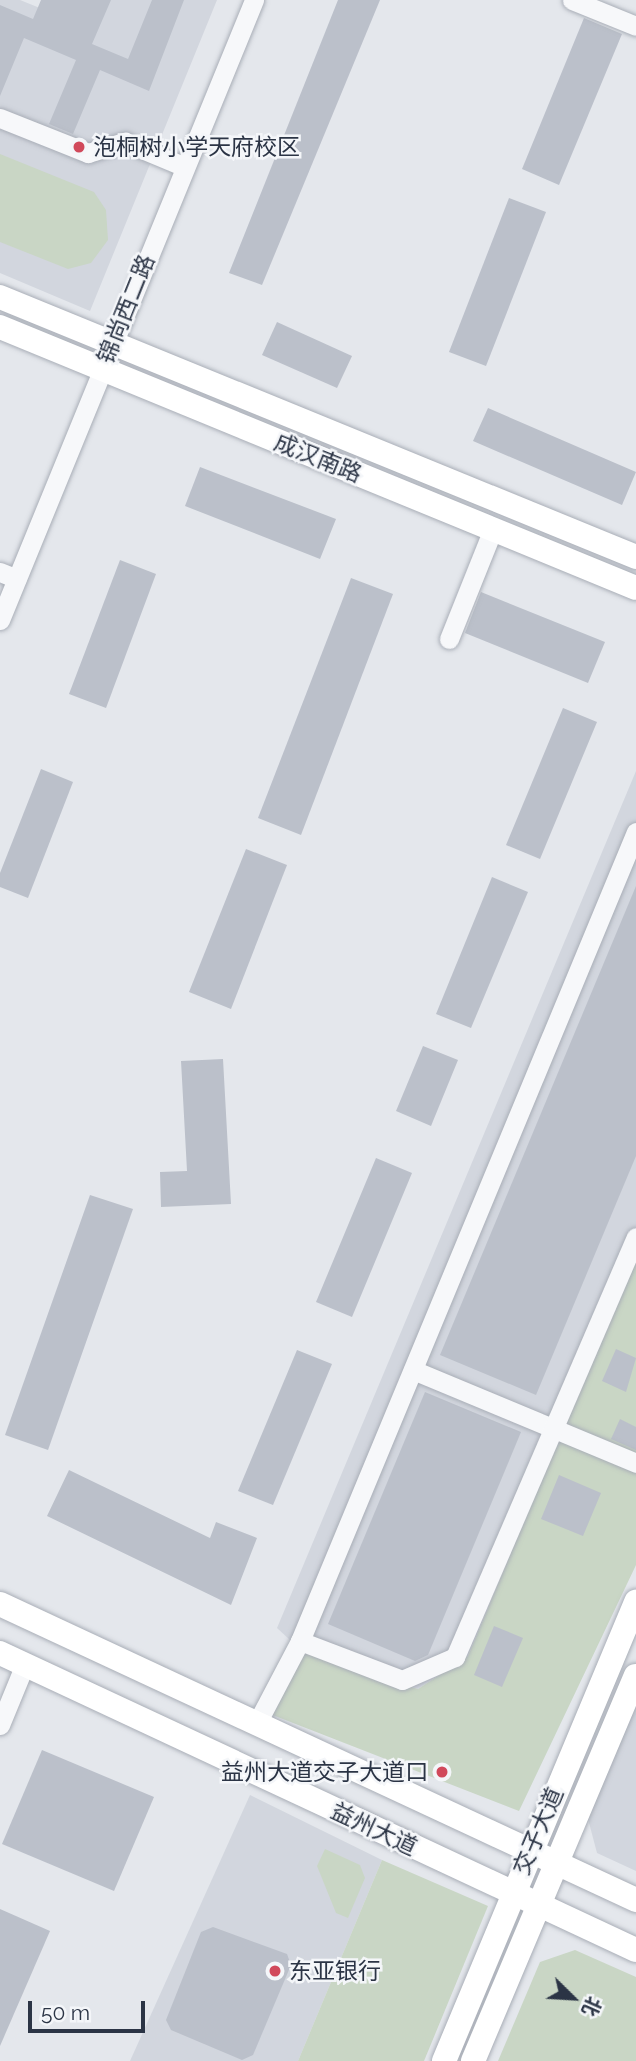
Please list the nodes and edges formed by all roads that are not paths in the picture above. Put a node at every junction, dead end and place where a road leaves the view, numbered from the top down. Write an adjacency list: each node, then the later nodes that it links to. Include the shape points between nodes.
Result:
1 (254, 0): 5 (street, 锦尚西二路)
2 (572, 0): 3 (street)
3 (636, 26)
4 (0, 118): 5 (street, via 88,153 125,142)
5 (183, 166): 8 (street, 锦尚西二路)
6 (0, 297): 8 (main road, 成汉南路)
7 (0, 327): 9 (main road, 成汉南路)
8 (112, 344): 9 (street, 锦尚西二路); 11 (main road, 成汉南路)
9 (101, 370): 10 (main road, 成汉南路); 12 (street, 锦尚西二路)
10 (494, 529): 13 (main road, 成汉南路); 15 (street)
11 (636, 557)
12 (8, 575): 14 (street, 锦尚西二路)
13 (636, 589)
14 (0, 620)
15 (449, 639)
16 (636, 832): 18 (street)
17 (636, 1237): 19 (street)
18 (413, 1370): 19 (street); 23 (street)
19 (556, 1430): 20 (street); 23 (street, via 455,1657 402,1680)
20 (636, 1463)
21 (636, 1602): 29 (main road, 交子大道)
22 (0, 1604): 27 (main road, 益州大道)
23 (300, 1641): 27 (street)
24 (0, 1653): 25 (main road, 益州大道)
25 (25, 1664): 28 (street); 31 (main road, 益州大道)
26 (636, 1676): 30 (main road, 交子大道)
27 (257, 1723): 29 (main road, 益州大道)
28 (0, 1725)
29 (530, 1849): 30 (main road, 益州大道); 31 (main road, 交子大道)
30 (556, 1862): 32 (main road, 益州大道); 33 (main road, 交子大道)
31 (511, 1892): 33 (main road, 益州大道); 35 (main road, 交子大道)
32 (636, 1900)
33 (538, 1905): 34 (main road, 益州大道); 36 (main road, 交子大道)
34 (636, 1950)
35 (444, 2061)
36 (473, 2061)

